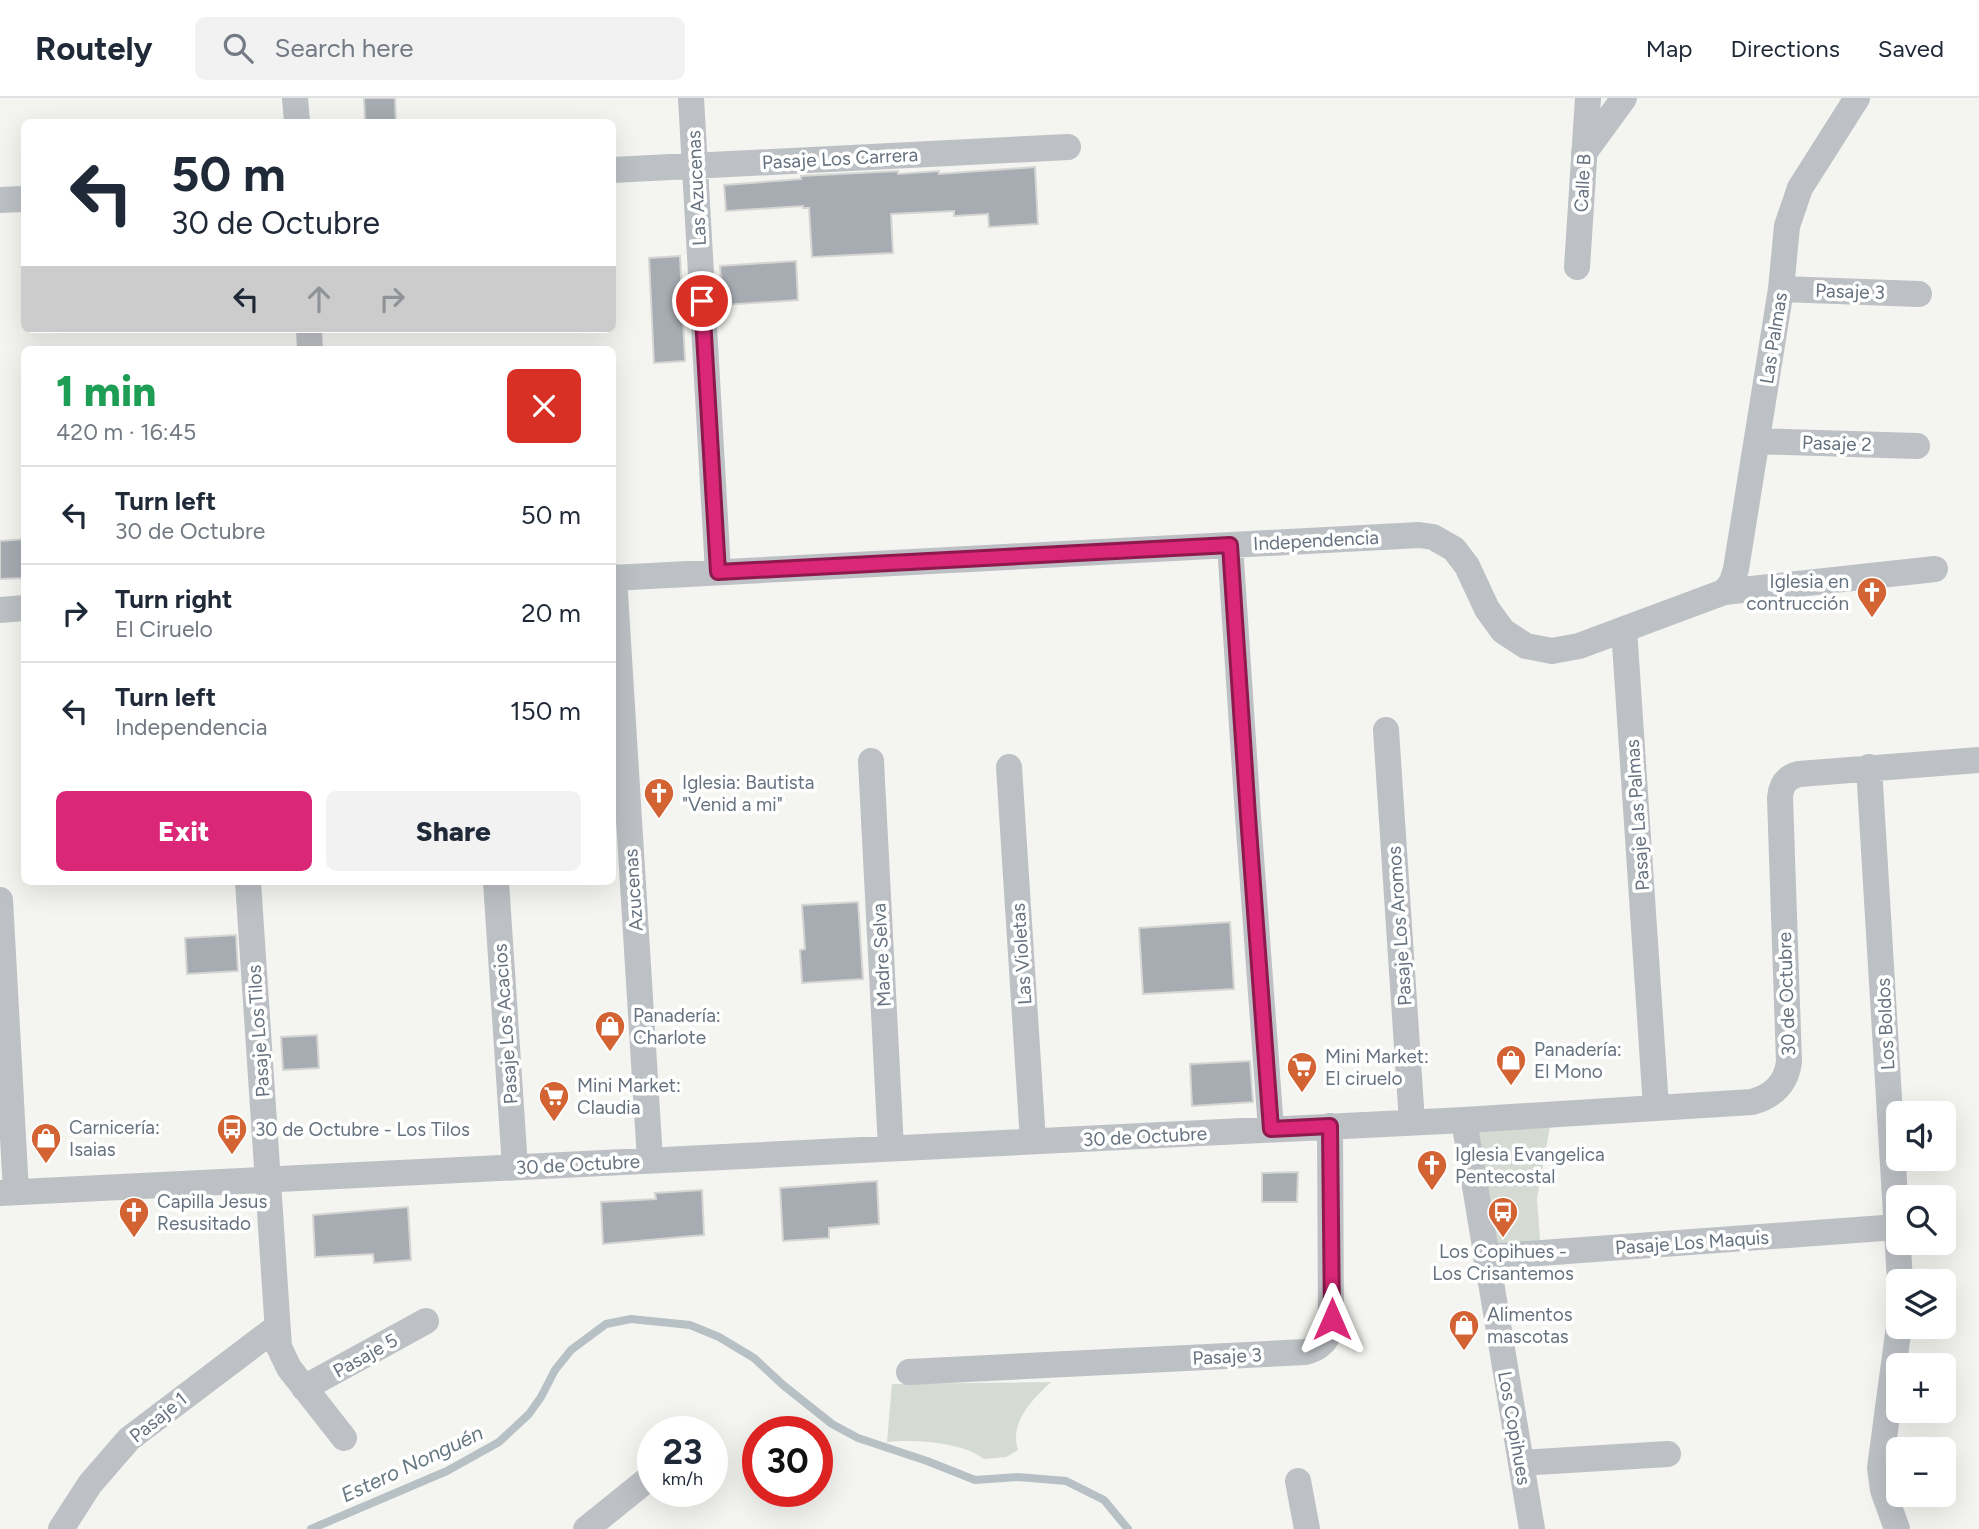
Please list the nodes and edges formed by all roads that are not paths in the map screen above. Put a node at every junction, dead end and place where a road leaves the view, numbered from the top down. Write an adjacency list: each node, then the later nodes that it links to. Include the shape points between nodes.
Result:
1 (295, 98): 6 (street)
2 (691, 98): 9 (street, Las Azucenas)
3 (1588, 98): 8 (street, Calle B)
4 (1624, 98): 8 (street)
5 (1857, 98): 14 (street, Las Palmas, via 1792,206)
6 (297, 119)
7 (1068, 147): 9 (street, Pasaje Los Carrera)
8 (1583, 154): 13 (street, Calle B)
9 (694, 166): 10 (street, Pasaje Los Carrera); 20 (street, Las Azucenas)
10 (616, 170)
11 (21, 199): 12 (street)
12 (0, 200)
13 (1577, 267)
14 (1781, 289): 15 (street, Pasaje 3); 16 (street, Las Palmas)
15 (1919, 294)
16 (1757, 441): 17 (street, Pasaje 2); 22 (street, Las Palmas, via 1736,569)
17 (1917, 446)
18 (1230, 545): 20 (street, Independencia); 26 (street, Independencia, via 1433,537 1454,549 1495,622 1526,646 1564,650); 39 (street)
19 (1935, 569): 22 (street)
20 (718, 572): 21 (street, Independencia)
21 (616, 578)
22 (1724, 592): 26 (street)
23 (21, 608): 24 (street)
24 (0, 610)
25 (616, 625): 42 (street, Azucenas)
26 (1624, 629): 35 (street, Pasaje Las Palmas)
27 (1386, 730): 37 (street, Pasaje Los Aromos)
28 (1979, 760): 31 (street, 30 de Octubre)
29 (871, 761): 41 (street, Madre Selva)
30 (1009, 767): 40 (street, Las Violetas)
31 (1869, 768): 35 (street, 30 de Octubre, via 1799,774 1788,778 1780,789 1789,1062 1784,1079 1772,1094 1752,1102); 45 (street, Los Boldos)
32 (248, 885): 44 (street, Pasaje Los Tilos)
33 (496, 885): 43 (street, Pasaje Los Acacios)
34 (0, 900): 46 (street)
35 (1656, 1107): 36 (street, 30 de Octubre)
36 (1464, 1120): 37 (street, 30 de Octubre); 48 (street, Los Copihues)
37 (1412, 1122): 38 (street, 30 de Octubre)
38 (1330, 1126): 39 (street, 30 de Octubre); 52 (street, Pasaje 3, via 1331,1328 1318,1348)
39 (1271, 1129): 40 (street, 30 de Octubre)
40 (1034, 1141): 41 (street, 30 de Octubre)
41 (891, 1148): 42 (street, 30 de Octubre)
42 (650, 1160): 43 (street, 30 de Octubre)
43 (515, 1167): 44 (street, 30 de Octubre)
44 (268, 1179): 46 (street, 30 de Octubre); 50 (street)
45 (1894, 1185)
46 (8, 1192)
47 (1886, 1228): 48 (street, Pasaje Los Maquis)
48 (1486, 1258): 56 (street, Los Copihues)
49 (426, 1321): 53 (street, Pasaje 5)
50 (277, 1326): 53 (street, via 282,1357); 59 (street, Pasaje 1, via 129,1439 90,1484)
51 (1897, 1339): 63 (street, via 1881,1468 1883,1490)
52 (909, 1372)
53 (304, 1388): 54 (street)
54 (344, 1438)
55 (1668, 1454): 56 (street)
56 (1521, 1463): 62 (street, Los Copihues)
57 (1298, 1481): 61 (street)
58 (637, 1488): 60 (street)
59 (61, 1529)
60 (586, 1529)
61 (1307, 1529)
62 (1532, 1529)
63 (1897, 1529)

